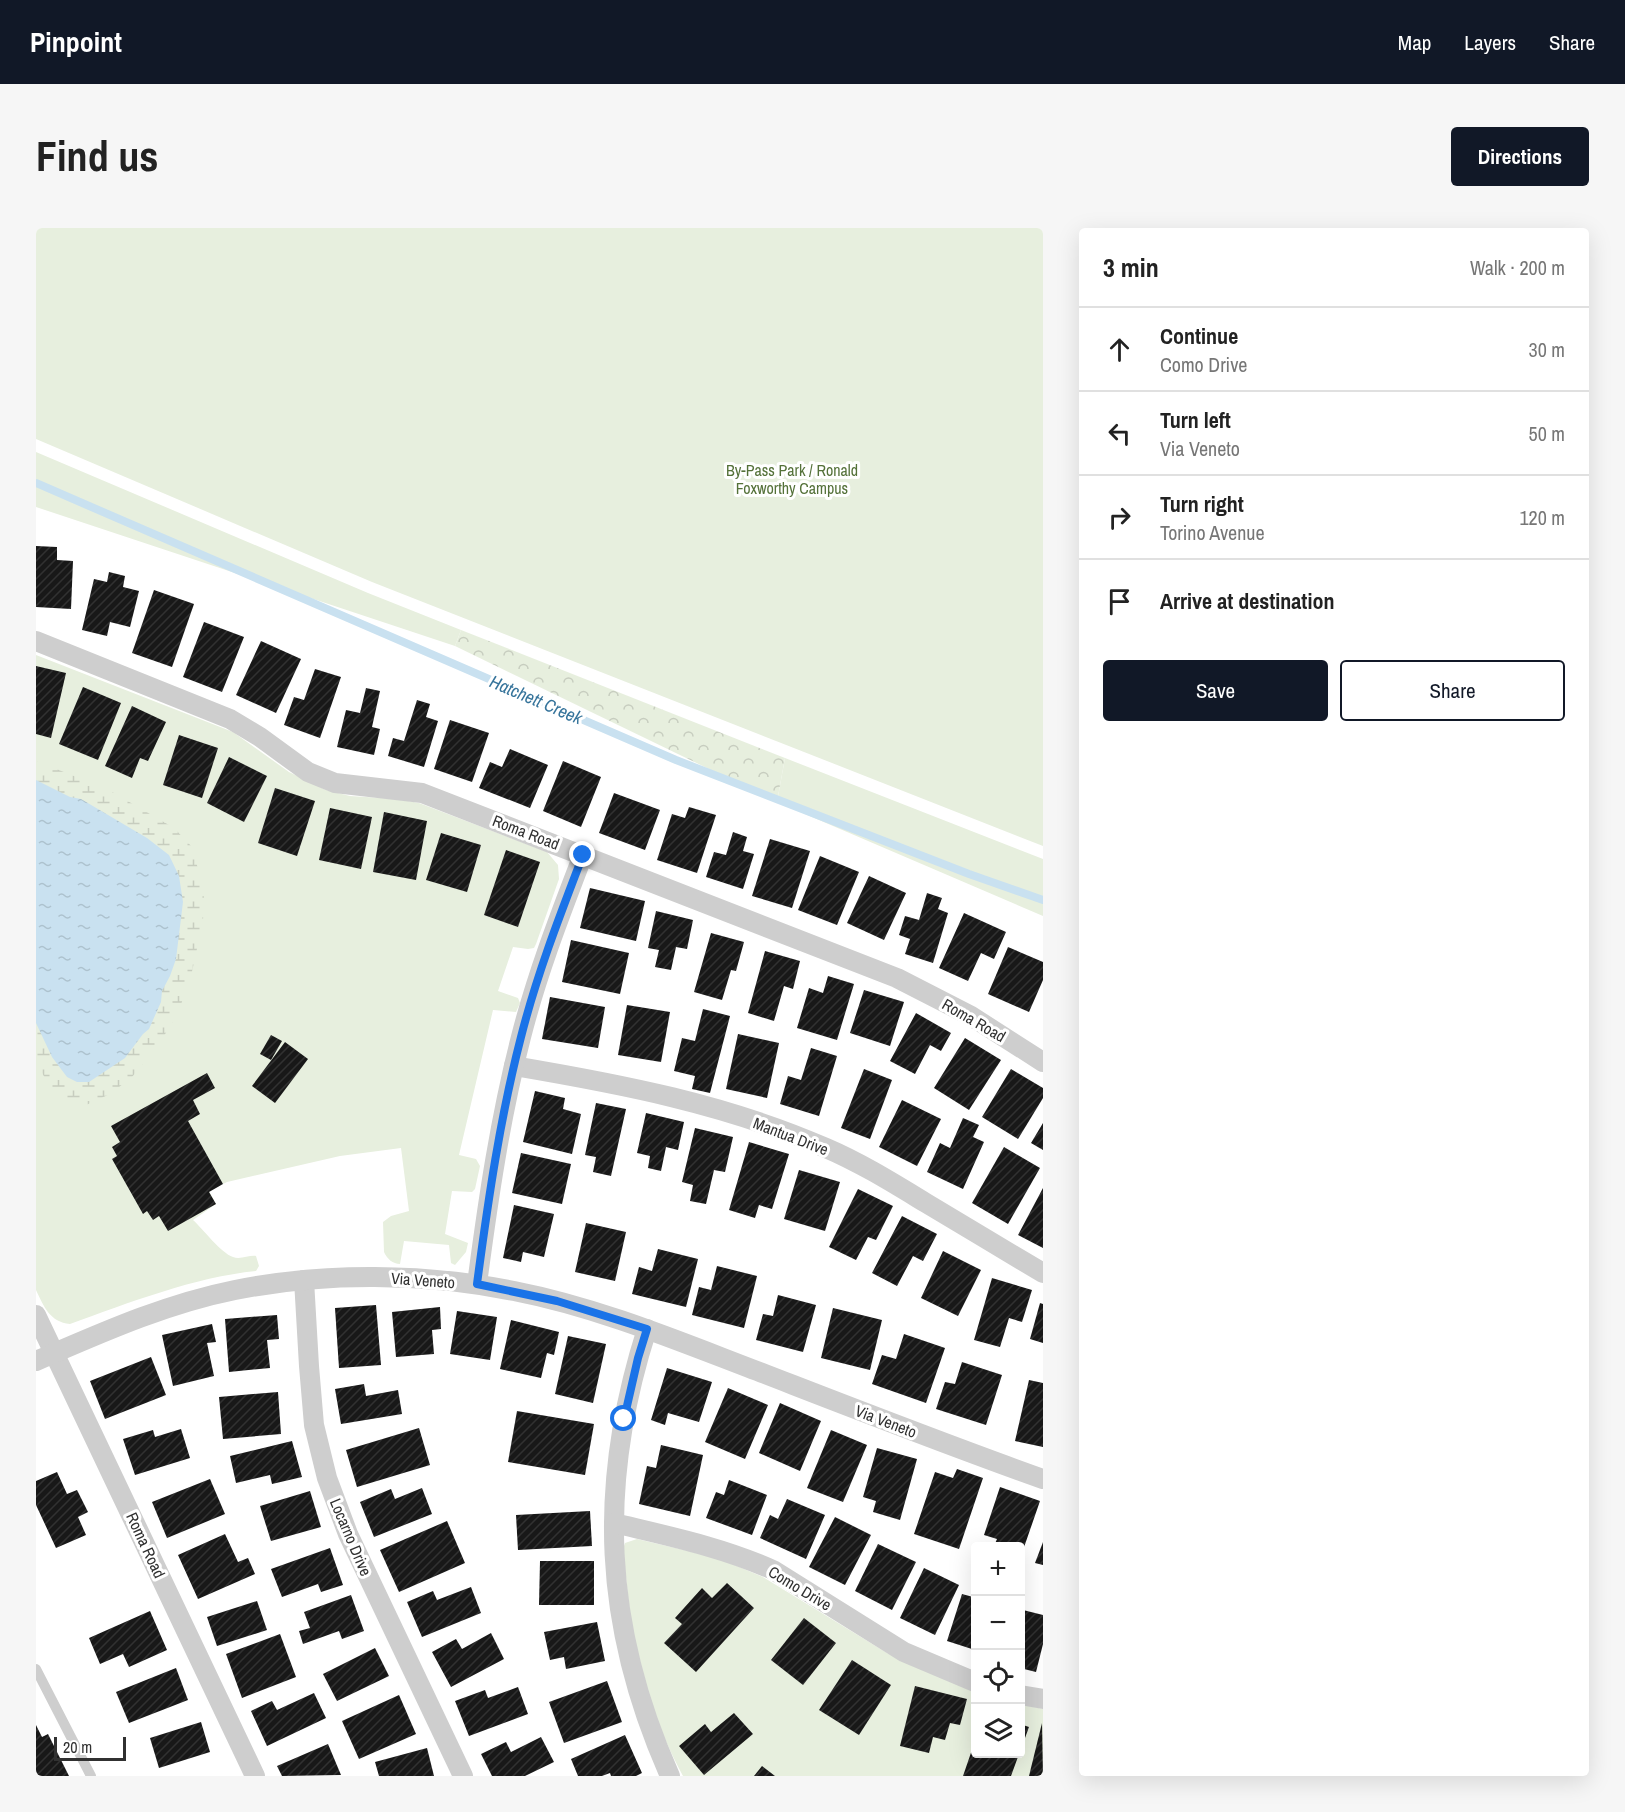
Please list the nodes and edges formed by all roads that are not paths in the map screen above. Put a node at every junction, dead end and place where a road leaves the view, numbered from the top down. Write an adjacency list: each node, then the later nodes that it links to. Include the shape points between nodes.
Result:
1 (36, 641): 2 (street, Roma Road, via 230,719 323,779 422,793)
2 (583, 855): 3 (street, Roma Road, via 897,978 970,1016); 4 (street, via 540,972)
3 (1043, 1062)
4 (514, 1066): 5 (street, Mantua Drive, via 669,1095 828,1148); 7 (street, via 488,1200)
5 (1043, 1273)
6 (304, 1280): 7 (street, Via Veneto, via 424,1279); 10 (street, Via Veneto, via 184,1302 108,1328); 19 (street, Locarno Drive, via 315,1425 327,1478 348,1534)
7 (477, 1284): 9 (street, Via Veneto, via 557,1301)
8 (36, 1315): 10 (street, Roma Road)
9 (647, 1329): 11 (street, Via Veneto); 12 (street, via 624,1419)
10 (45, 1357): 18 (street, Roma Road)
11 (1043, 1479)
12 (614, 1523): 14 (street, Como Drive, via 720,1549 773,1570 904,1652); 20 (street, via 623,1634 645,1713)
13 (36, 1669): 17 (lane)
14 (971, 1680)
15 (1025, 1696): 16 (street)
16 (1043, 1699)
17 (90, 1776)
18 (255, 1776)
19 (463, 1776)
20 (670, 1776)

